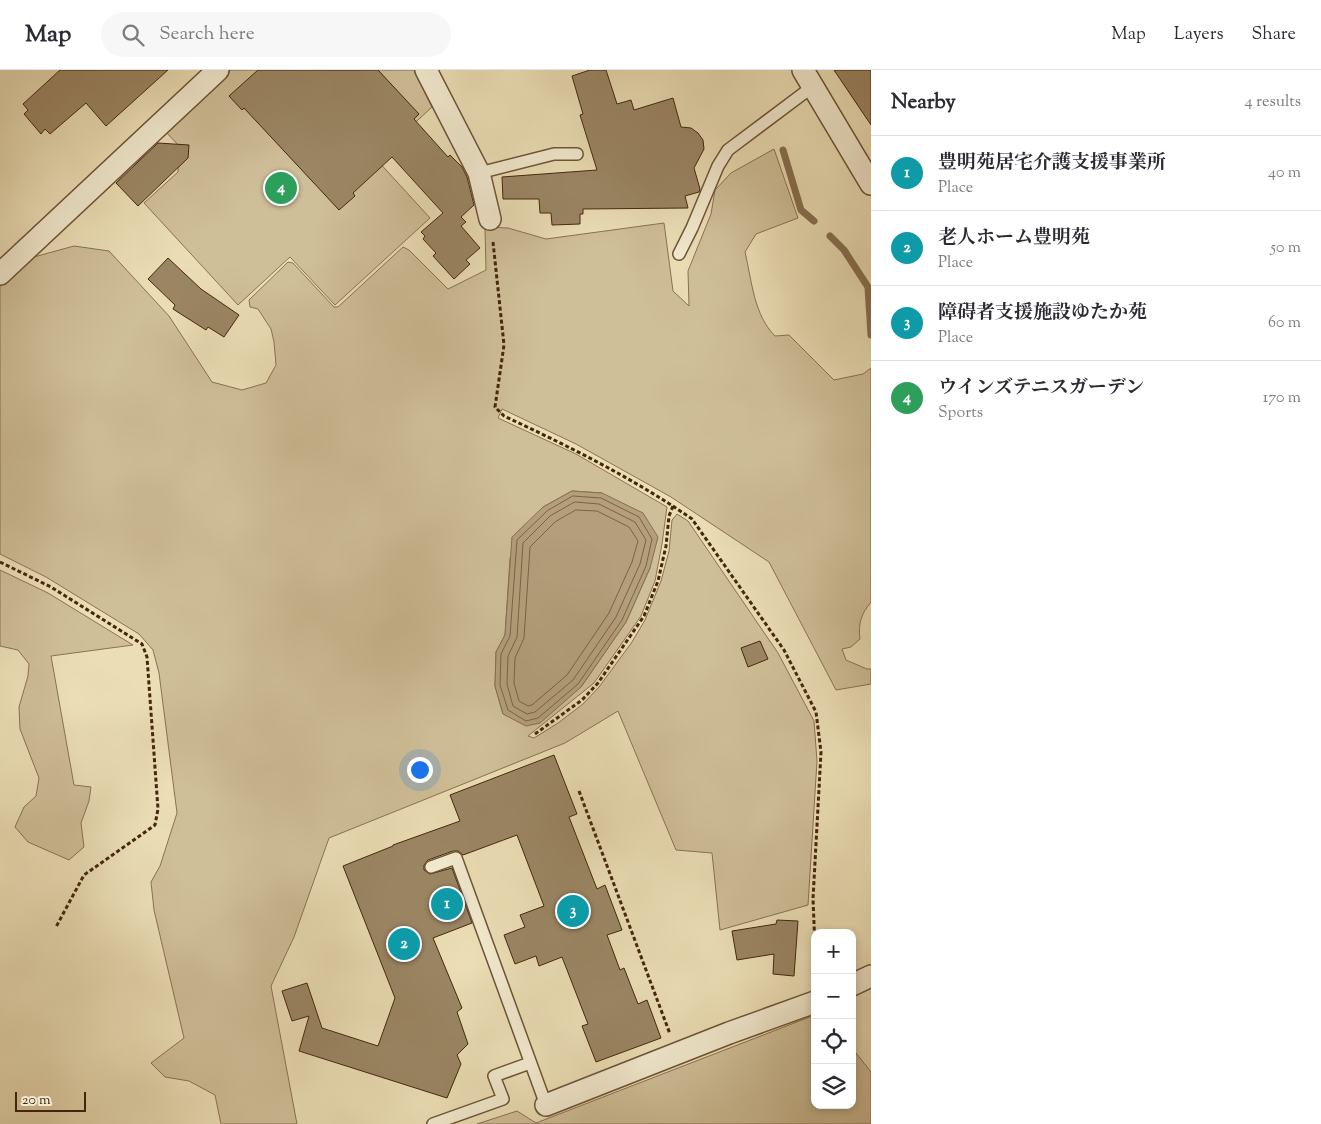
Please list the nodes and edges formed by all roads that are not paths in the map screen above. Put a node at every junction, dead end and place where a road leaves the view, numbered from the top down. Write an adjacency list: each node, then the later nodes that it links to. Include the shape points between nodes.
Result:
1 (218, 70): 9 (street)
2 (426, 70): 5 (street)
3 (808, 78): 6 (street); 8 (lane, via 728,150)
4 (576, 154): 5 (lane, via 554,154)
5 (479, 174): 7 (street)
6 (871, 184)
7 (490, 218)
8 (679, 254)
9 (0, 274)
10 (431, 867): 14 (lane, via 456,858)
11 (871, 976): 12 (street)
12 (856, 983)
13 (811, 1004): 15 (street)
14 (530, 1063): 15 (lane); 16 (lane, via 494,1076 502,1099)
15 (546, 1106)
16 (433, 1124)

